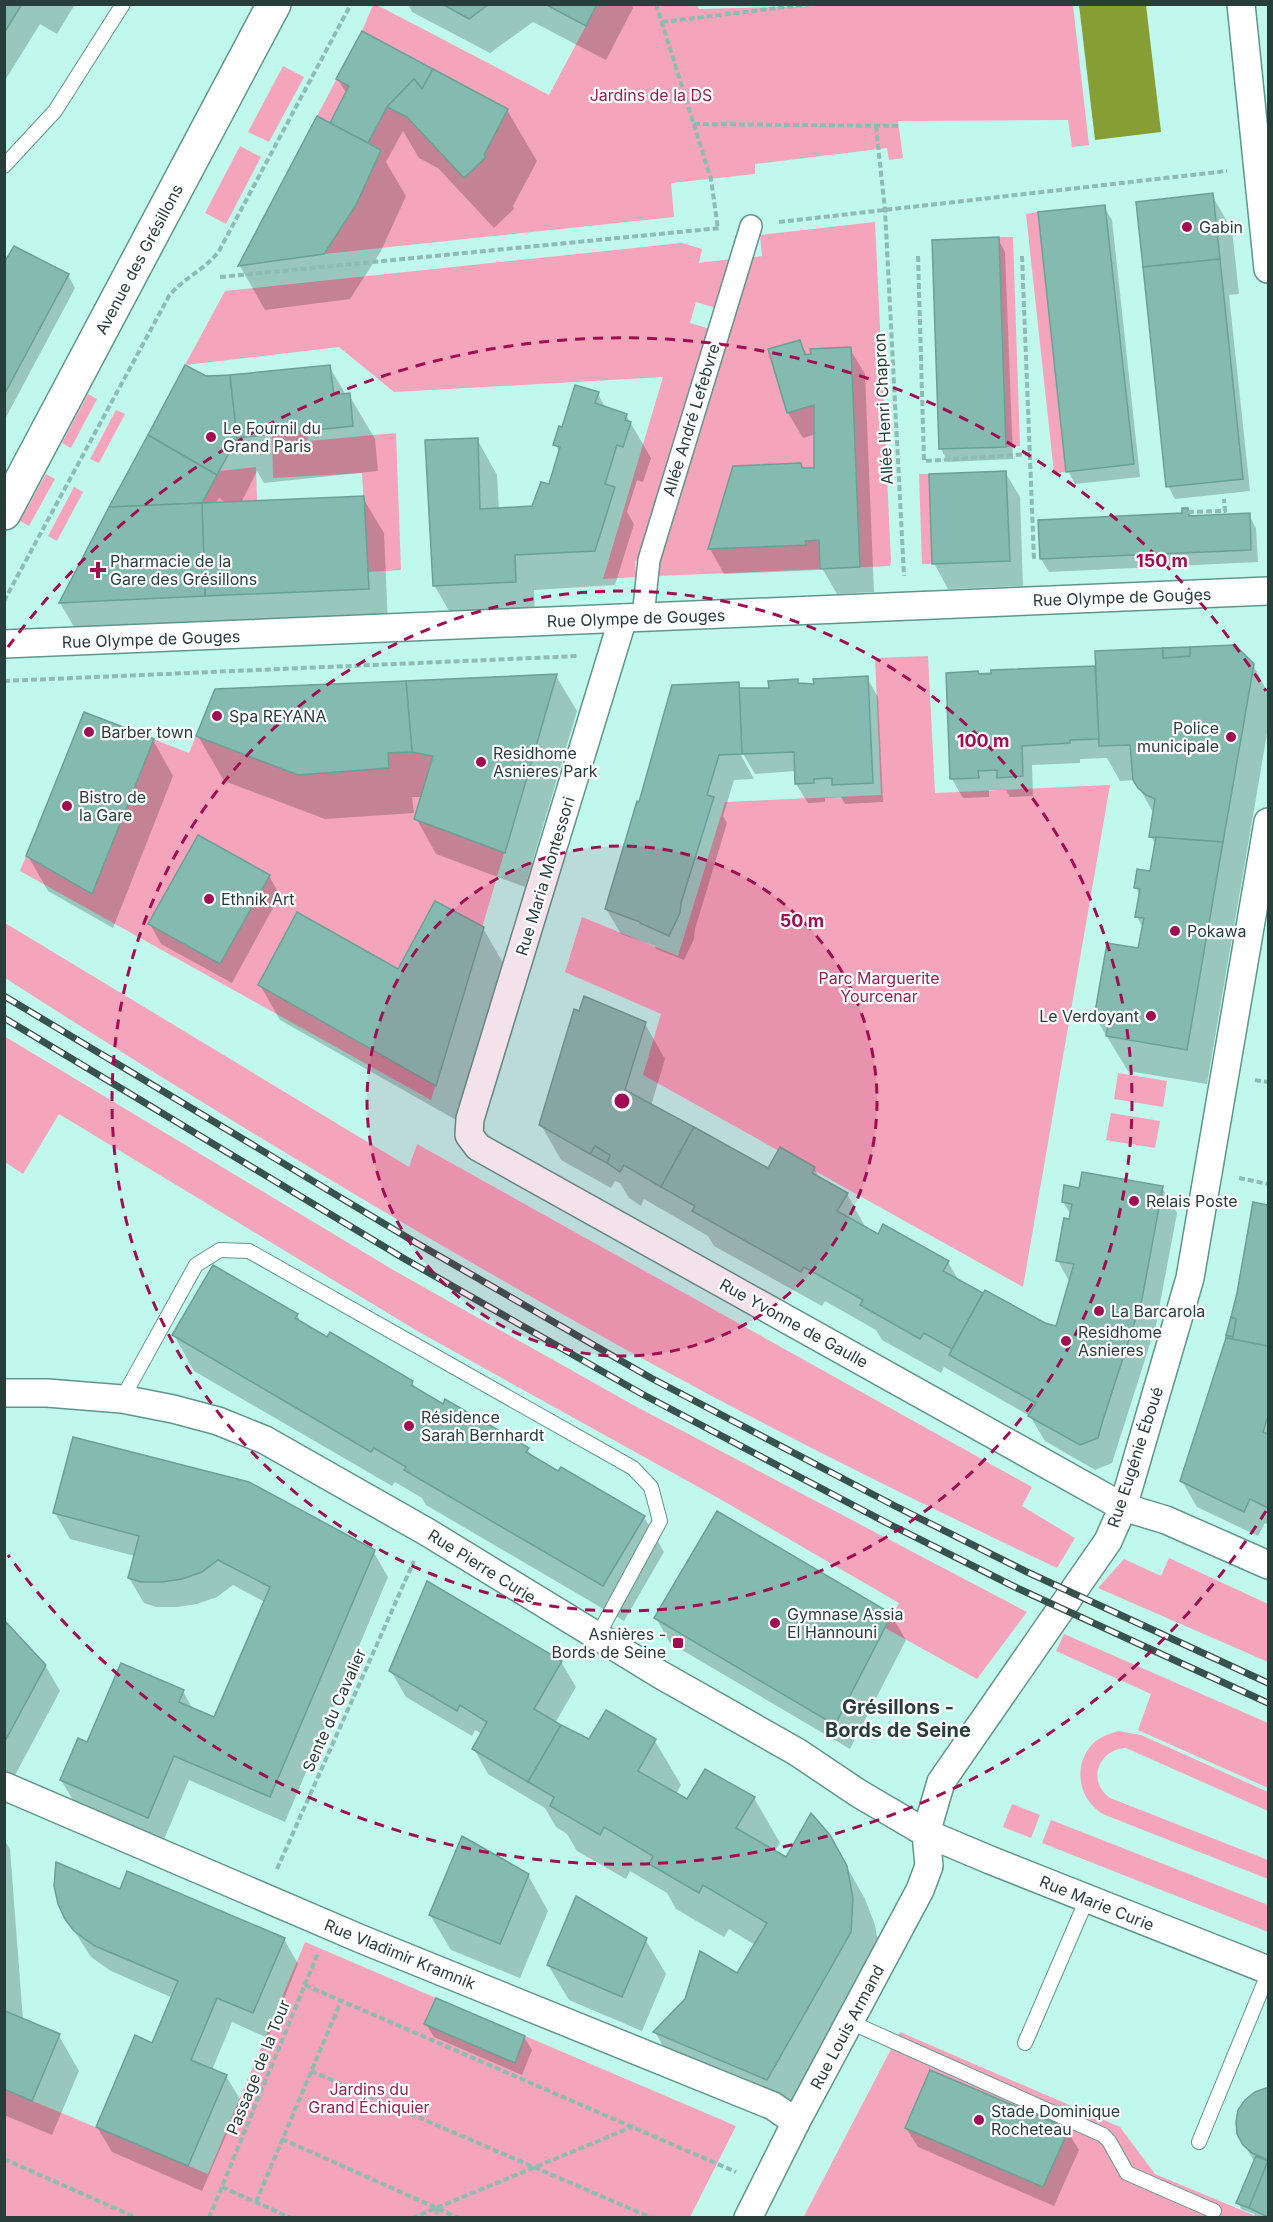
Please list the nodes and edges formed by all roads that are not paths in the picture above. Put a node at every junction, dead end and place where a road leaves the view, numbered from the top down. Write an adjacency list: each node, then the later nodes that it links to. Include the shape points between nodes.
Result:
1 (123, 4): 4 (lane, via 55,111)
2 (274, 4): 7 (main road, Avenue des Grésillons)
3 (1241, 4): 6 (street)
4 (4, 166)
5 (751, 226): 9 (street, Allée André Lefebvre)
6 (1269, 269)
7 (4, 513)
8 (1269, 591): 9 (street, Rue Olympe de Gouges)
9 (633, 618): 10 (street, Rue Olympe de Gouges); 12 (street, Rue Maria Montessori, via 470,1119)
10 (4, 644)
11 (1269, 822): 15 (street, Rue Eugénie Éboué, via 1190,1278)
12 (469, 1135): 15 (street, Rue Yvonne de Gaulle, via 478,1147)
13 (8, 1387): 14 (street, Rue Pierre Curie)
14 (122, 1399): 17 (street, Rue Pierre Curie, via 218,1421 265,1440 427,1532); 17 (lane, via 196,1265 220,1250 249,1251 633,1468 651,1487 660,1521)
15 (1123, 1507): 16 (street, Rue Yvonne de Gaulle, via 1166,1520); 19 (street, Rue Eugénie Éboué, via 1108,1541 941,1782)
16 (1269, 1565)
17 (597, 1637): 19 (street, Rue Pierre Curie, via 797,1752)
18 (4, 1786): 25 (street, Rue Vladimir Kramnik, via 773,2106)
19 (926, 1833): 20 (street, Rue Marie Curie); 23 (street, Rue Louis Armand, via 929,1866 920,1890)
20 (1086, 1899): 21 (street, Rue Marie Curie); 24 (lane)
21 (1269, 1970)
22 (1269, 1974): 26 (lane)
23 (850, 2022): 25 (street, Rue Louis Armand); 27 (lane, via 1103,2134 1127,2172)
24 (1025, 2043)
25 (796, 2122): 28 (street, Rue Louis Armand)
26 (1199, 2142)
27 (1214, 2211)
28 (748, 2217)

